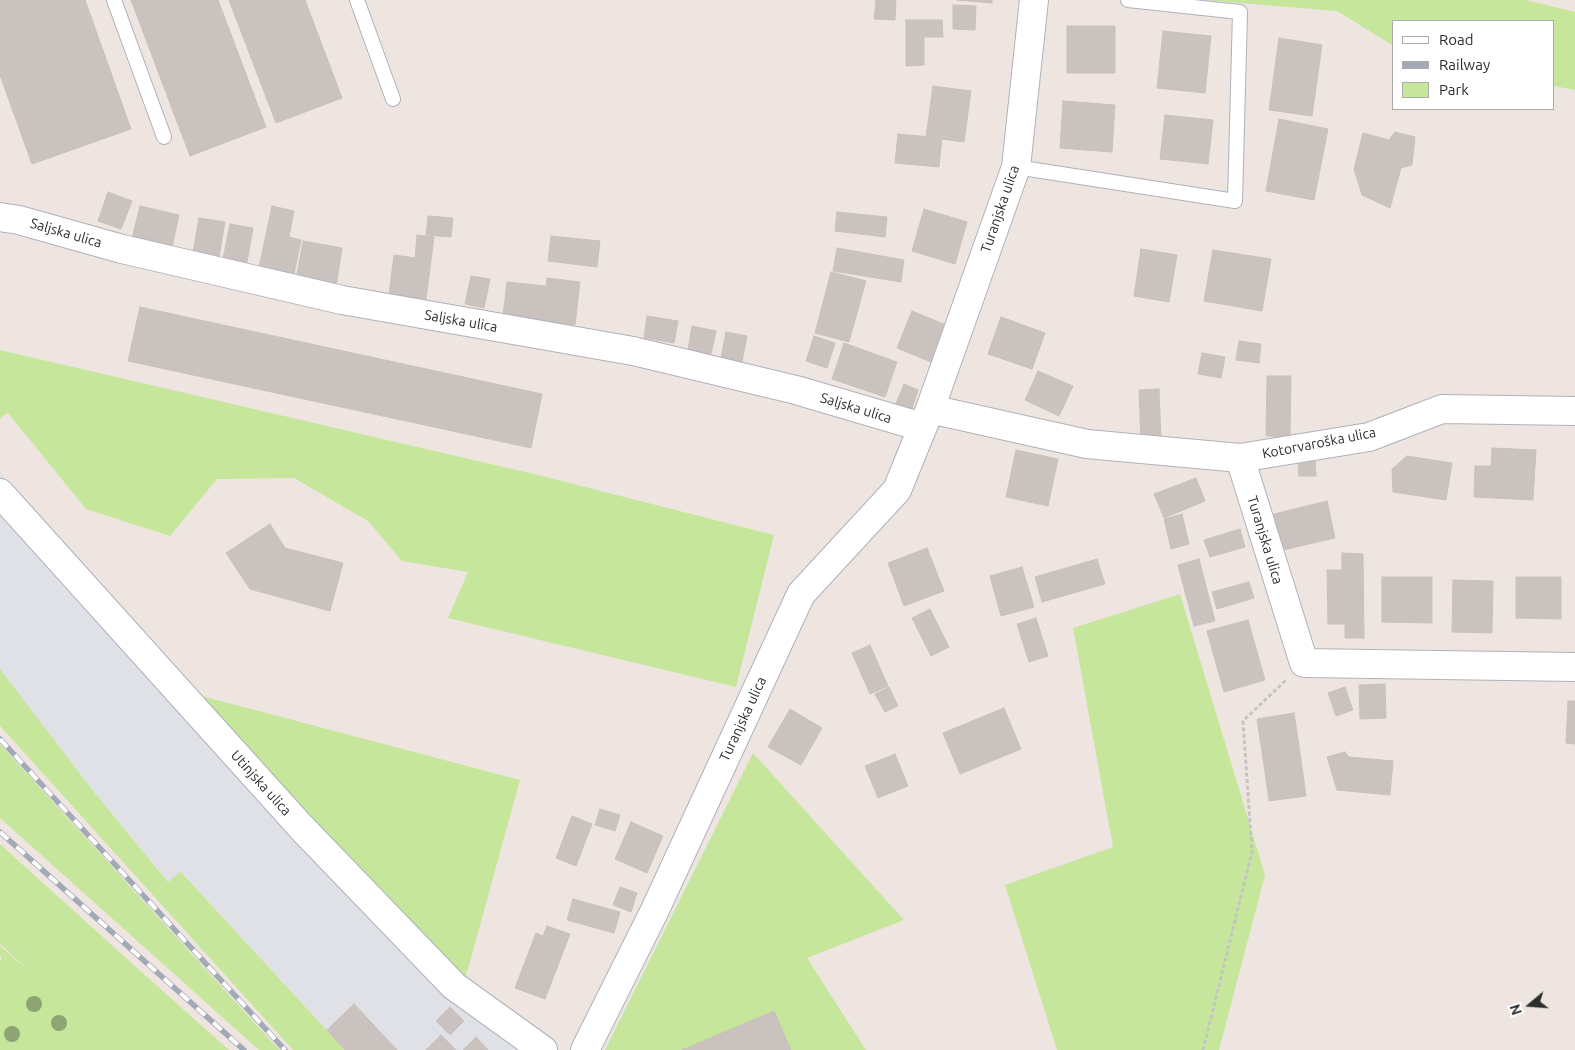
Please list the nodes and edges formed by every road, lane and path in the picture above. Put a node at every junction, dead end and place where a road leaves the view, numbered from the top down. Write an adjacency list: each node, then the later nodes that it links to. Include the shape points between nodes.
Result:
1 (114, 0): 6 (lane)
2 (357, 0): 5 (lane)
3 (1034, 0): 7 (street, Turanjska ulica)
4 (1128, 0): 7 (lane, via 1240,12 1235,201)
5 (393, 99)
6 (164, 137)
7 (1016, 167): 10 (street, Turanjska ulica)
8 (0, 217): 10 (street, Saljska ulica, via 342,300 633,351)
9 (1575, 411): 11 (street, Kotorvaroška ulica, via 1442,409 1369,437)
10 (926, 418): 11 (street, via 1087,444); 16 (street, Turanjska ulica, via 897,490 801,594 654,912)
11 (1240, 458): 13 (street, Turanjska ulica)
12 (0, 493): 15 (street, Utinjska ulica, via 301,827 454,986)
13 (1304, 663): 14 (street); 17 (path, via 1243,721 1252,852)
14 (1575, 666)
15 (543, 1050)
16 (585, 1050)
17 (1203, 1050)

